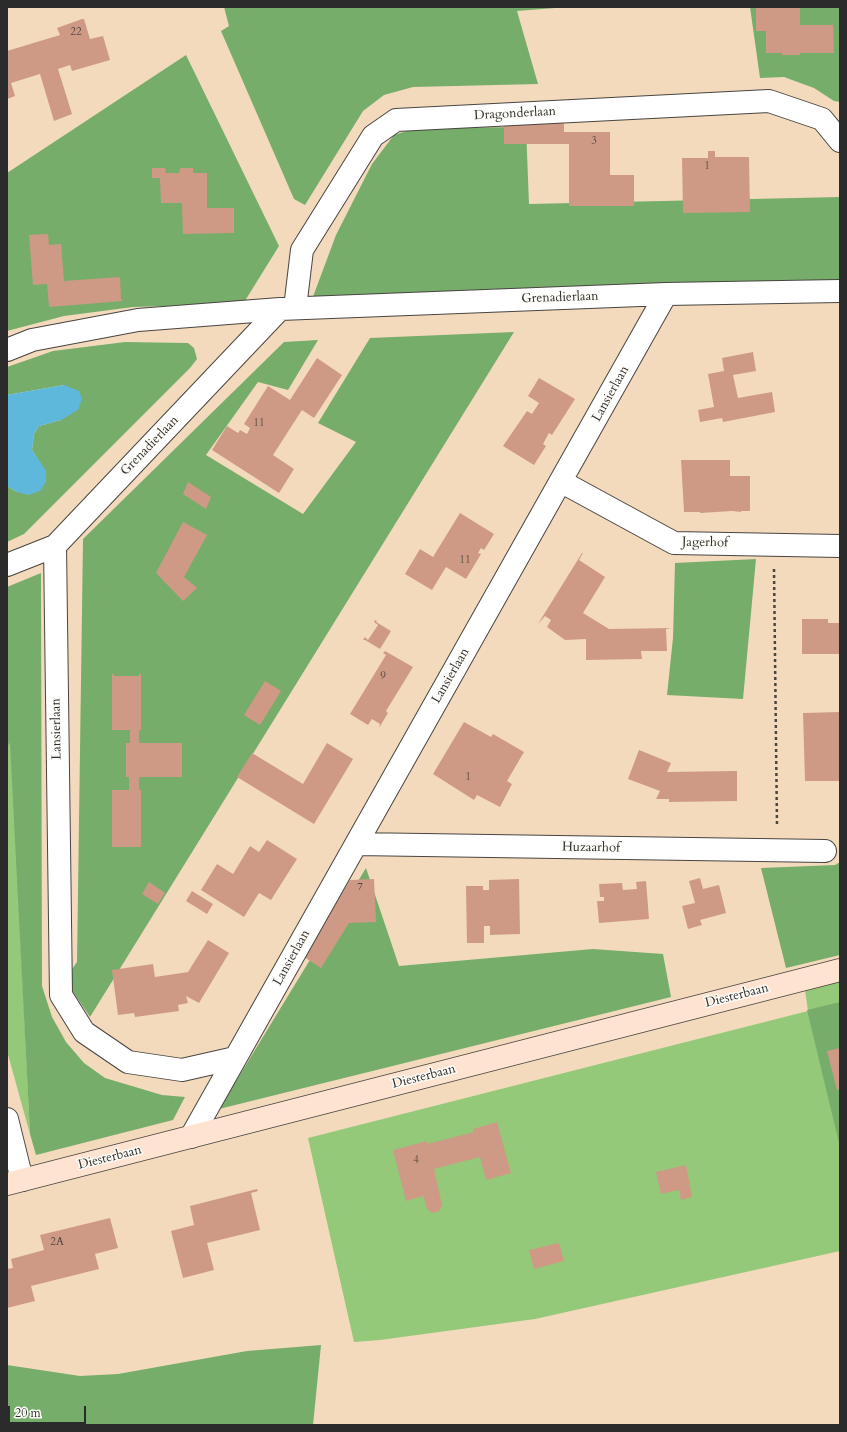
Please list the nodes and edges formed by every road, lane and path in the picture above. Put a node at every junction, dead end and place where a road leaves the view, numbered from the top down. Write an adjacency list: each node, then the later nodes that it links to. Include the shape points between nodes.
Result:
1 (840, 141): 4 (street, Dragonderlaan, via 822,119 769,101 396,120 373,136 302,250)
2 (840, 292): 3 (street, Grenadierlaan)
3 (666, 294): 4 (street, Grenadierlaan); 6 (street, Lansierlaan)
4 (288, 308): 5 (street, Grenadierlaan, via 138,320 32,340); 8 (street, Grenadierlaan)
5 (7, 350)
6 (562, 482): 7 (street, Jagerhof, via 674,543); 11 (street, Lansierlaan)
7 (773, 544): 9 (street, Jagerhof); 12 (path)
8 (55, 546): 10 (street, Grenadierlaan); 15 (street, Lansierlaan, via 61,995 84,1032 128,1062 182,1070)
9 (840, 546)
10 (7, 564)
11 (356, 844): 12 (street, Huzaarhof); 15 (street, Lansierlaan)
12 (778, 851): 13 (street, Huzaarhof)
13 (825, 851)
14 (840, 970): 17 (street, Diesterbaan)
15 (235, 1058): 17 (street, Lansierlaan)
16 (7, 1119): 18 (street)
17 (191, 1137): 18 (street, Diesterbaan)
18 (14, 1182)

